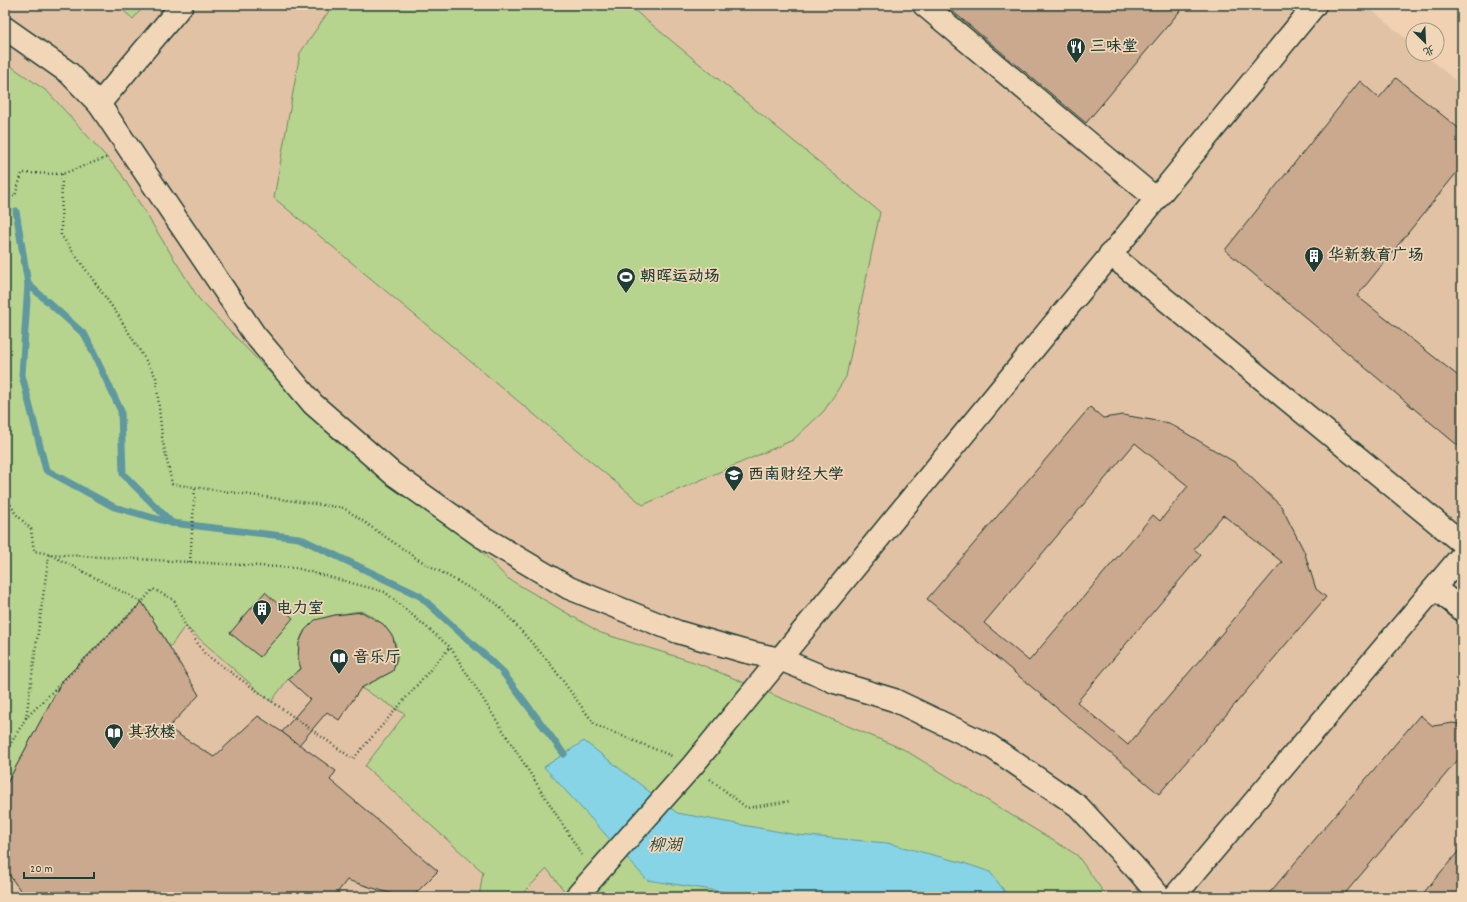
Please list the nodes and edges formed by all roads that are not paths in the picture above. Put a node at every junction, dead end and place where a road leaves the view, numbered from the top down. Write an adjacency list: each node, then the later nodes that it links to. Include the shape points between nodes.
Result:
1 (182, 5): 5 (street)
2 (924, 5): 6 (street)
3 (1315, 5): 6 (street)
4 (5, 28): 5 (street, via 68,73)
5 (99, 104): 12 (street, via 254,334 313,404 392,473 481,536 569,588 678,632 743,651)
6 (1155, 198): 7 (street)
7 (1110, 254): 8 (street); 12 (street)
8 (1462, 543)
9 (1462, 556): 10 (street)
10 (1435, 588): 11 (street); 15 (street)
11 (1462, 610)
12 (780, 658): 13 (street, via 693,765); 14 (street, via 835,682 894,700 990,746 1078,806)
13 (576, 897)
14 (1160, 897)
15 (1174, 897)

